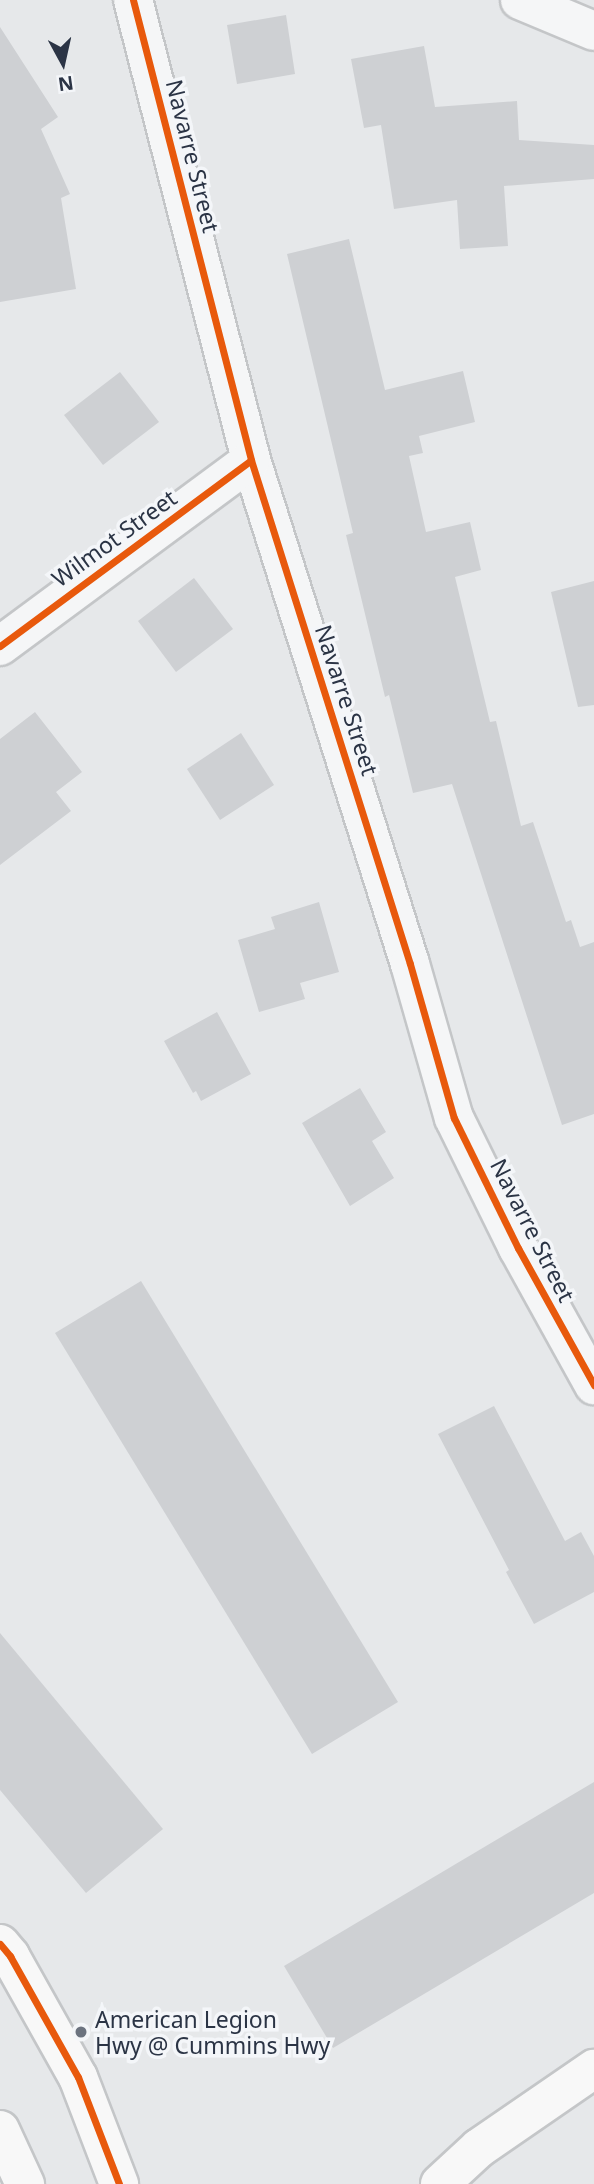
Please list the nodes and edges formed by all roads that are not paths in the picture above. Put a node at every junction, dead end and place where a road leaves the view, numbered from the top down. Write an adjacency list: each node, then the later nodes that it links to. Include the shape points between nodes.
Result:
1 (133, 0): 4 (street, Navarre Street)
2 (520, 0): 3 (street)
3 (594, 31)
4 (251, 460): 5 (street, Wilmot Street); 6 (street, Navarre Street, via 454,1118 518,1248)
5 (0, 646)
6 (594, 1385)
7 (0, 1944): 11 (main road, via 78,2077)
8 (594, 2069): 12 (main road, via 479,2148)
9 (0, 2130): 10 (main road)
10 (25, 2184)
11 (119, 2184)
12 (440, 2184)

